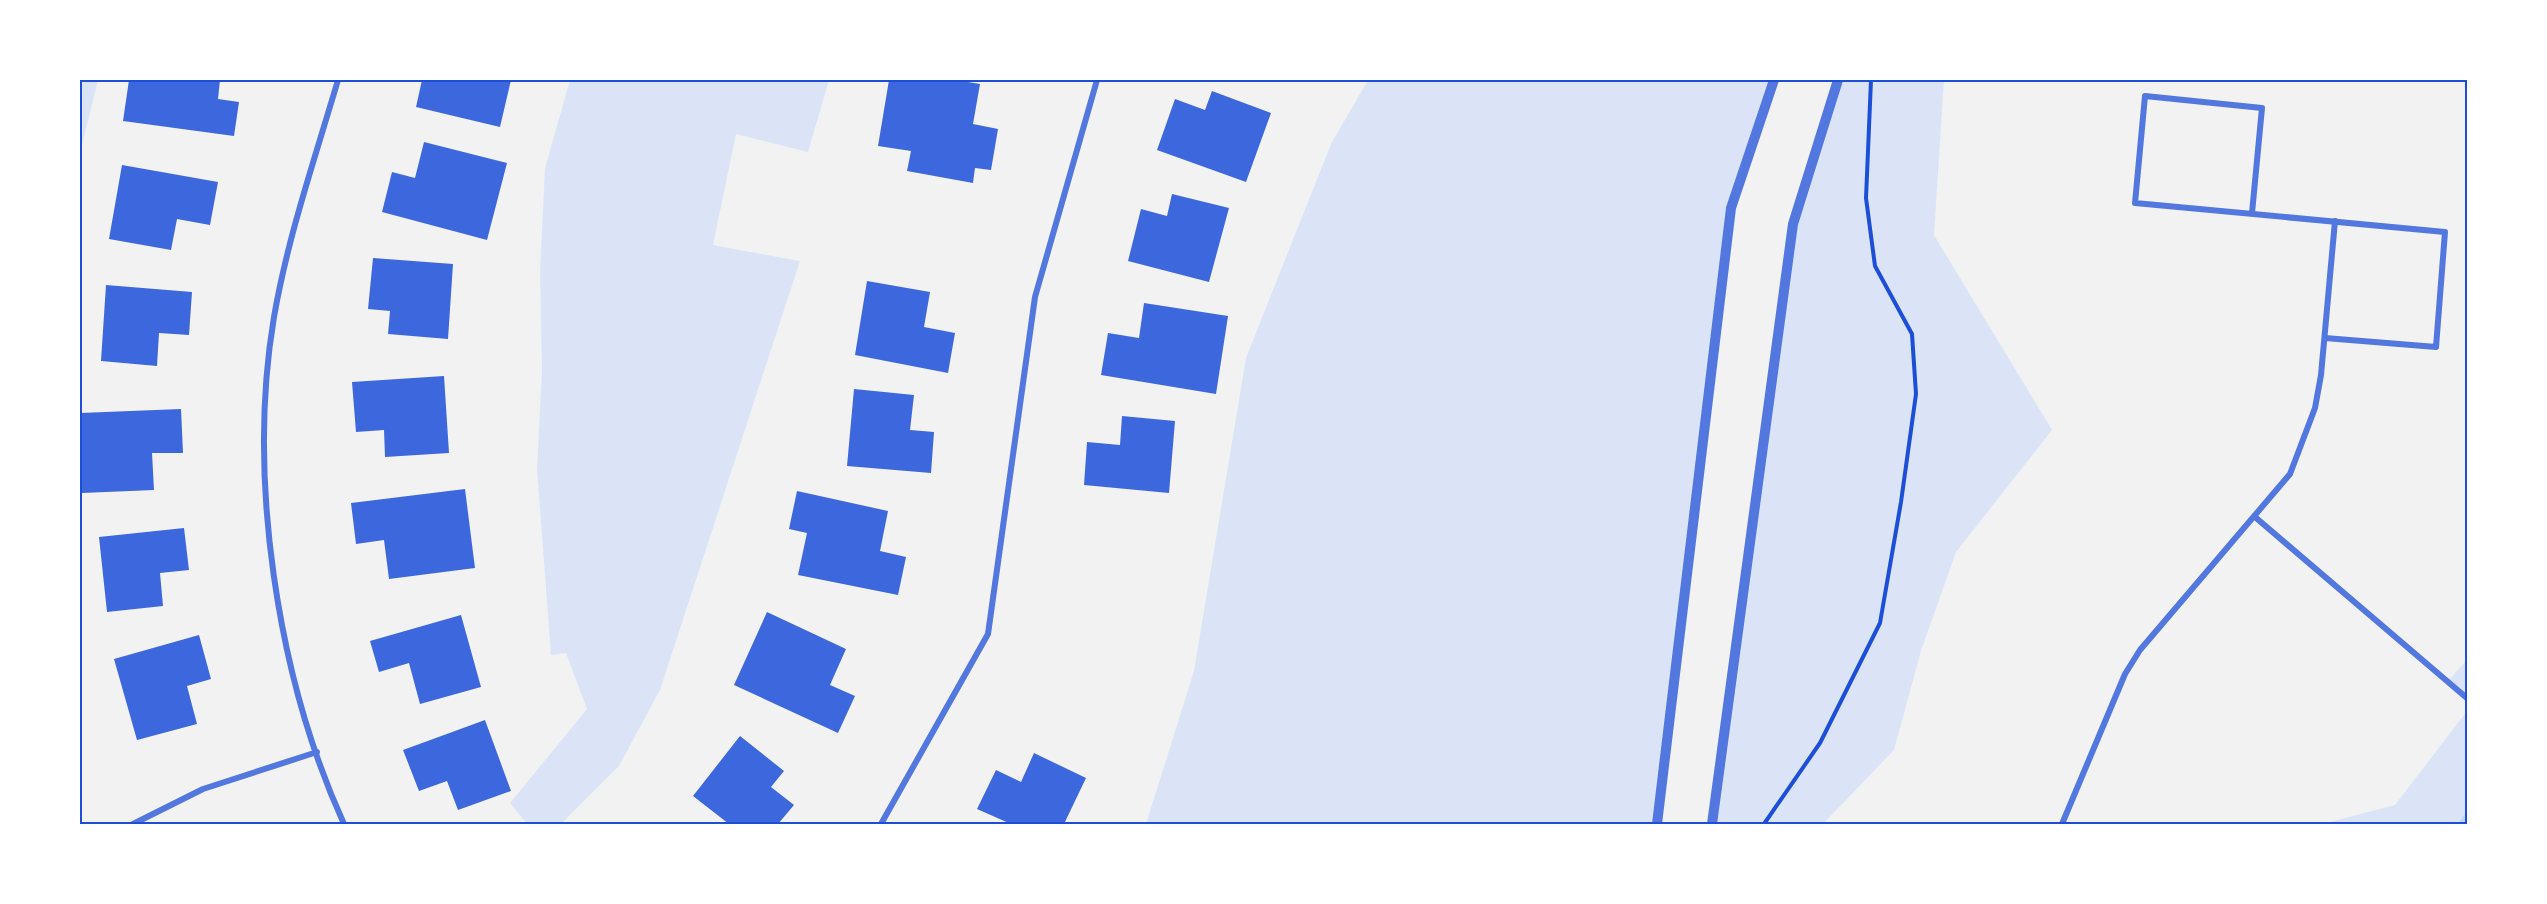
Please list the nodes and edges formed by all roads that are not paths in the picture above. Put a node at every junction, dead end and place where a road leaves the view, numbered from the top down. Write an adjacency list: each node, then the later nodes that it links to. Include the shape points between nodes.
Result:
1 (338, 80): 10 (street, via 283,269 274,320 266,432 270,539 280,614 295,682)
2 (1097, 80): 13 (street, via 1035,297 988,634)
3 (1774, 80): 14 (street, via 1731,208)
4 (1838, 80): 15 (street, via 1793,224)
5 (2252, 213): 5 (street, via 2135,203 2145,96 2262,108); 6 (street)
6 (2335, 221): 7 (street); 7 (street, via 2445,232 2436,347)
7 (2325, 338): 8 (street, via 2315,408 2304,439 2290,474)
8 (2255, 517): 9 (street); 16 (street, via 2140,650 2125,674)
9 (2468, 699)
10 (317, 752): 11 (street, via 203,789); 12 (street)
11 (133, 825)
12 (344, 825)
13 (881, 825)
14 (1657, 825)
15 (1712, 825)
16 (2062, 825)

